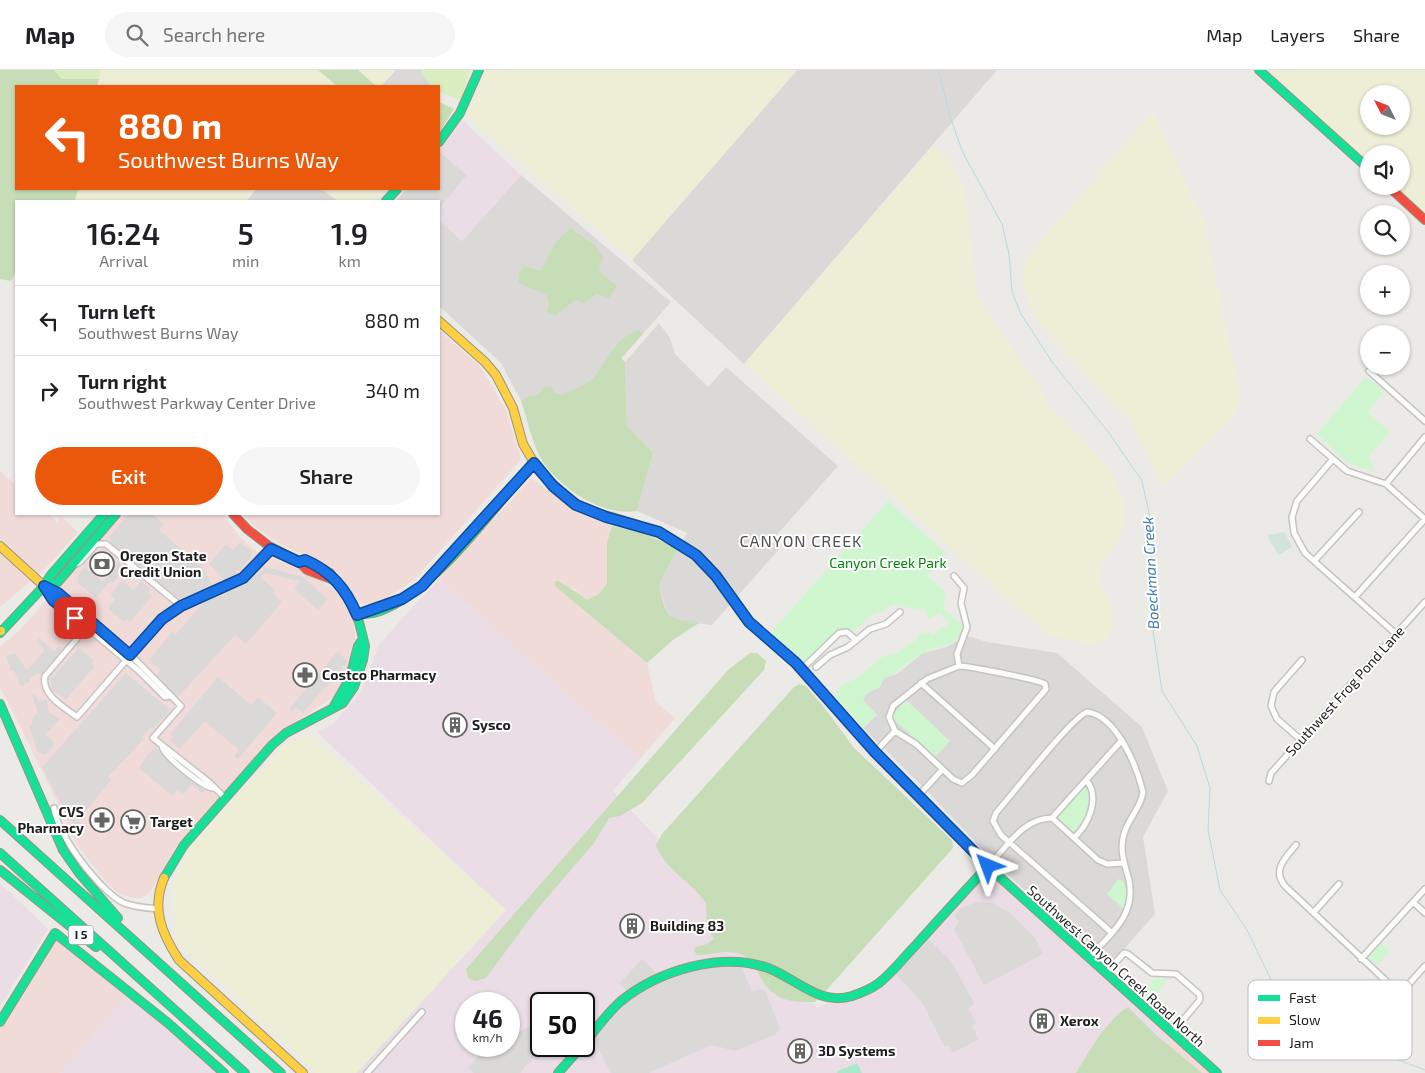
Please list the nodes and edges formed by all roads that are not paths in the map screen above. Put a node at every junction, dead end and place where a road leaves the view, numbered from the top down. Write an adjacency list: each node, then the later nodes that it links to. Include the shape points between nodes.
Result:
1 (479, 70): 3 (main road, via 460,113)
2 (1259, 70): 4 (main road)
3 (440, 141)
4 (1360, 161)
5 (396, 190): 7 (main road)
6 (1398, 195): 8 (main road)
7 (387, 200)
8 (1425, 220)
9 (440, 322): 15 (main road, Southwest Canyon Creek Road North, via 496,375 509,399 523,444)
10 (1373, 375): 11 (street)
11 (1425, 421)
12 (1425, 437): 16 (street)
13 (1310, 439): 14 (street)
14 (1333, 459): 16 (street, via 1350,472); 24 (street, via 1303,493 1292,517 1297,541)
15 (534, 463): 32 (main road, via 430,578 395,606 376,614); 42 (main road, Southwest Canyon Creek Road North, via 553,486 576,505 659,532 691,551 713,571 749,622)
16 (1386, 484): 21 (street)
17 (1359, 512): 24 (street)
18 (103, 515): 27 (main road)
19 (115, 515): 25 (main road)
20 (234, 515): 23 (main road)
21 (1425, 519): 28 (street)
22 (0, 546): 27 (main road)
23 (271, 549): 30 (street, via 243,578); 32 (main road, via 299,562 305,560 330,573)
24 (1314, 561): 28 (street)
25 (72, 566): 27 (main road, via 58,582); 30 (street, via 99,543 106,544)
26 (954, 576): 40 (street, via 964,588 961,603 967,622 958,654)
27 (44, 586): 33 (street, via 53,600); 34 (main road); 37 (street, via 58,593)
28 (1355, 597): 35 (street)
29 (1425, 602): 35 (street, Southwest Frog Pond Lane)
30 (181, 606): 37 (street, via 162,619)
31 (900, 612): 36 (street, via 886,624 870,629)
32 (357, 615): 55 (main road, via 364,654 359,676 343,703 278,739)
33 (86, 628): 38 (street); 38 (street, via 45,676 44,683 46,691 77,717)
34 (0, 632)
35 (1396, 634): 48 (street, Southwest Frog Pond Lane)
36 (856, 640): 41 (street); 42 (street, via 847,632 839,633)
37 (130, 655): 38 (street); 44 (street)
38 (126, 660): 44 (street, via 165,697)
39 (1302, 660): 48 (street, via 1277,688 1271,706 1277,719)
40 (959, 666): 43 (street, via 934,674); 49 (street, via 1036,679 1045,684 1044,692)
41 (816, 667)
42 (801, 670): 50 (main road, Southwest Canyon Creek Road North)
43 (921, 683): 46 (street, via 890,709 888,717); 49 (street)
44 (169, 696): 55 (street, via 181,706 153,738)
45 (0, 704): 73 (main road, I 5, via 64,850 78,873)
46 (895, 731): 50 (street); 51 (street, via 916,744)
47 (1122, 740): 52 (street); 60 (street, via 1097,716 1087,712 1082,714 994,817 994,825); 63 (street, via 1143,792 1124,833)
48 (1301, 740): 53 (street, Southwest Frog Pond Lane, via 1270,774)
49 (994, 749): 51 (street, via 962,783)
50 (875, 752): 54 (main road, Southwest Canyon Creek Road North)
51 (942, 770): 54 (street)
52 (1087, 780): 57 (street); 59 (street, via 1094,793 1093,802 1083,829)
53 (1270, 781)
54 (919, 795): 64 (main road, Southwest Canyon Creek Road North)
55 (225, 798): 69 (main road, via 169,864 160,888)
56 (54, 808): 69 (street, via 73,849 107,891 125,904)
57 (1052, 818): 59 (street); 60 (street, via 1032,822)
58 (0, 820): 73 (main road, I 5)
59 (1074, 838): 63 (street, via 1103,863)
60 (1010, 842): 64 (street); 72 (street)
61 (1296, 845): 70 (street, via 1281,864 1280,878)
62 (0, 853): 80 (main road, I 5)
63 (1124, 863): 72 (street, via 1131,902)
64 (988, 866): 74 (main road, Southwest Canyon Creek Road North); 83 (main road, via 890,973 868,990 847,997 824,998 814,996 780,975 755,965 726,962 701,965 657,980 626,997)
65 (0, 870): 80 (main road, I 5)
66 (1339, 884): 70 (street)
67 (1425, 889): 68 (street)
68 (1413, 902): 71 (street); 75 (street)
69 (158, 909): 89 (main road, via 166,941 179,960)
70 (1314, 912): 75 (street)
71 (1425, 913)
72 (1112, 932): 74 (street)
73 (145, 950): 88 (main road, I 5)
74 (1088, 958): 77 (main road, Southwest Canyon Creek Road North)
75 (1361, 959): 78 (street)
76 (1425, 966): 79 (street)
77 (1106, 973): 84 (main road, Southwest Canyon Creek Road North); 84 (street, via 1124,954 1128,954 1152,973 1176,974 1196,991 1199,1002)
78 (1384, 980)
79 (1412, 981)
80 (162, 999): 87 (main road, I 5)
81 (422, 1012): 90 (street)
82 (0, 1022): 86 (main road, via 56,933 168,1023)
83 (595, 1030)
84 (1172, 1032): 92 (main road, Southwest Canyon Creek Road North)
85 (572, 1057): 91 (main road)
86 (224, 1073)
87 (245, 1073)
88 (281, 1073)
89 (303, 1073)
90 (367, 1073)
91 (558, 1073)
92 (1217, 1073)

